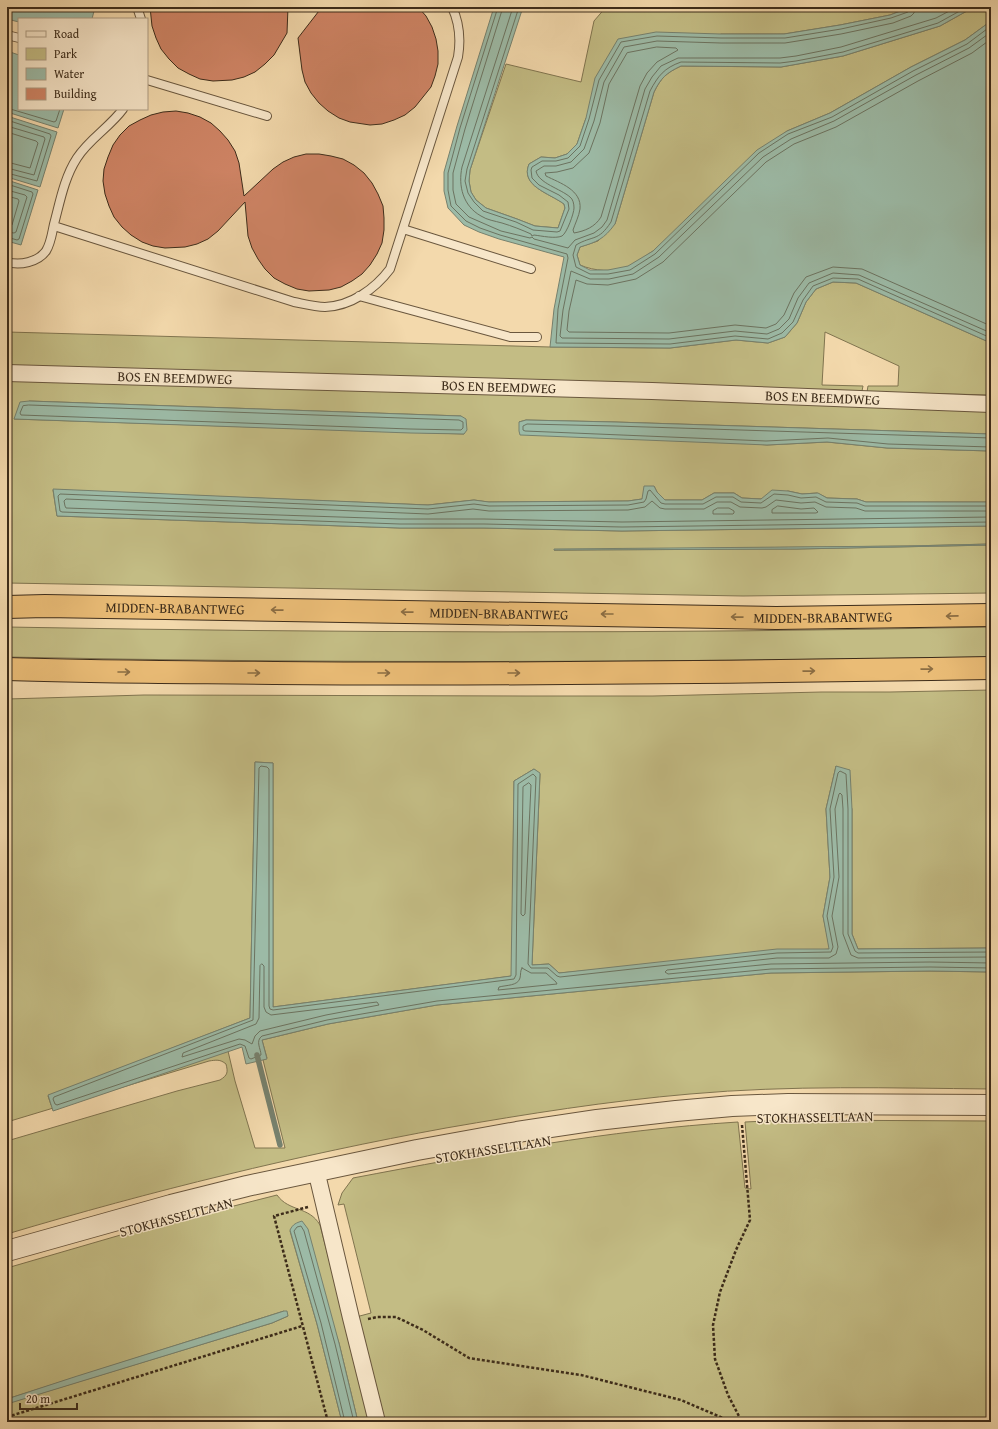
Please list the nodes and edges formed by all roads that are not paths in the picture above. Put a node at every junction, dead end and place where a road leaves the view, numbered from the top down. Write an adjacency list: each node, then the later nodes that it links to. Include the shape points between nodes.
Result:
1 (137, 7): 3 (lane)
2 (452, 7): 10 (lane, via 459,26 458,57)
3 (141, 18)
4 (7, 35): 5 (lane)
5 (18, 38)
6 (148, 80): 8 (lane)
7 (122, 110): 9 (lane, via 82,150 65,183)
8 (267, 116)
9 (54, 226): 11 (lane, via 46,251 30,262); 13 (lane, via 299,303 325,307 347,302)
10 (404, 229): 12 (lane); 13 (lane, via 390,268 378,282)
11 (7, 262)
12 (531, 269)
13 (359, 296): 14 (lane, via 510,337)
14 (536, 337)
15 (7, 372): 16 (street, BOS EN BEEMDWEG, via 644,390)
16 (991, 404)
17 (7, 601): 18 (highway)
18 (45, 606): 19 (highway, MIDDEN-BRABANTWEG); 20 (highway, MIDDEN-BRABANTWEG, one-way to 18, via 776,618)
19 (7, 607)
20 (991, 615)
21 (991, 668): 23 (highway, one-way to 21, via 616,673)
22 (7, 669): 23 (highway)
23 (46, 670): 24 (highway)
24 (7, 675)
25 (991, 1105): 26 (street, STOKHASSELTLAAN, via 788,1104 676,1111 517,1132)
26 (316, 1170): 27 (street, STOKHASSELTLAAN, via 171,1205); 28 (street)
27 (7, 1251)
28 (378, 1422)

